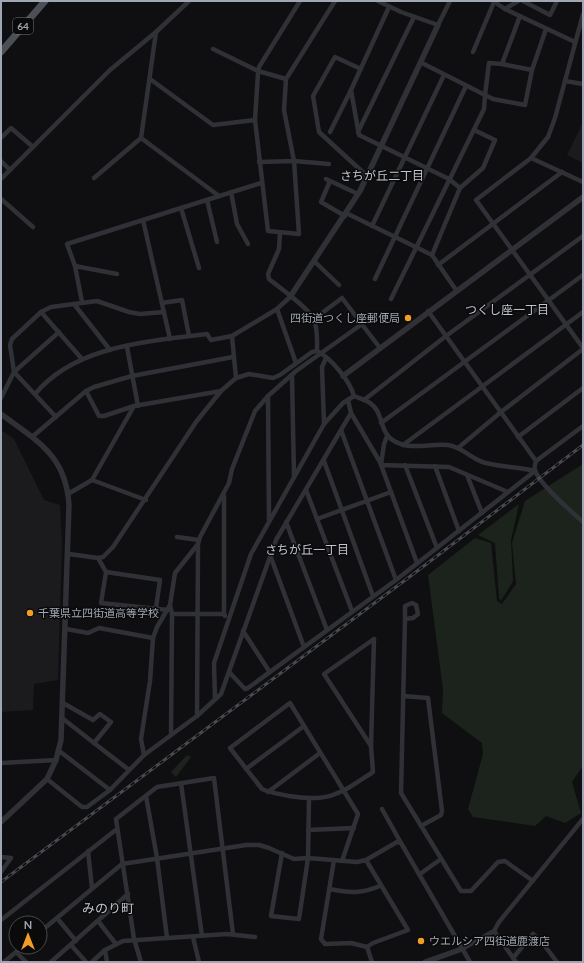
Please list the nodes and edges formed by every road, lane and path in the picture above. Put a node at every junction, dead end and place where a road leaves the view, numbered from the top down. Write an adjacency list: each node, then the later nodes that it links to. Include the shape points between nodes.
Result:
1 (45, 1): 23 (main road, 64)
2 (189, 1): 20 (street)
3 (300, 1): 29 (street)
4 (335, 1): 32 (street)
5 (378, 1): 12 (street)
6 (450, 1): 18 (street)
7 (493, 1): 13 (street); 24 (street)
8 (518, 1): 13 (street)
9 (523, 1): 11 (street)
10 (557, 1): 11 (street, via 550,15)
11 (530, 3)
12 (389, 7): 16 (street); 27 (street)
13 (505, 9): 15 (street)
14 (583, 14): 17 (street)
15 (520, 16): 19 (street); 26 (street)
16 (414, 17): 18 (street); 41 (street)
17 (582, 20): 21 (street)
18 (438, 25): 25 (street)
19 (546, 29): 21 (street); 28 (street)
20 (156, 32): 31 (street); 45 (street, via 110,70)
21 (575, 42): 33 (street)
22 (213, 49): 29 (street)
23 (1, 52)
24 (473, 52)
25 (422, 63): 30 (street); 44 (street)
26 (502, 64): 28 (street); 37 (street, via 489,63)
27 (361, 68): 36 (street); 55 (street, via 335,57 313,96 313,102 319,132)
28 (532, 70): 37 (street, via 526,105 493,99)
29 (258, 71): 32 (street); 38 (street)
30 (444, 75): 35 (street); 46 (street)
31 (150, 79): 38 (street, via 213,125); 43 (street)
32 (286, 79): 50 (street, via 284,110)
33 (565, 81): 34 (street); 47 (street, via 550,132 544,144)
34 (583, 84)
35 (466, 86): 37 (street); 52 (street)
36 (351, 90): 40 (street); 41 (street)
37 (485, 94): 39 (street, via 484,109)
38 (255, 120): 49 (street)
39 (474, 130): 58 (street); 61 (street, via 495,140 483,168)
40 (330, 132)
41 (358, 133): 44 (street)
42 (1, 138): 45 (street, via 11,128)
43 (142, 138): 56 (street); 64 (street)
44 (381, 146): 46 (street); 55 (street)
45 (33, 147): 53 (street)
46 (404, 157): 52 (street); 72 (street)
47 (531, 158): 54 (street); 71 (street, via 476,200)
48 (1, 161): 53 (street)
49 (259, 162): 50 (street); 60 (street)
50 (294, 162): 51 (street); 74 (street, via 299,234)
51 (329, 164)
52 (427, 168): 58 (street); 76 (street)
53 (10, 170): 57 (street)
54 (562, 172): 59 (street); 71 (street)
55 (367, 176): 63 (street)
56 (94, 178)
57 (1, 179)
58 (449, 179): 61 (street); 79 (street)
59 (583, 182)
60 (261, 183): 62 (street); 74 (street, via 268,231)
61 (460, 188): 81 (street)
62 (231, 192): 64 (street); 78 (street, via 237,224)
63 (358, 194): 69 (street); 69 (street, via 328,180 321,202)
64 (219, 196): 67 (street)
65 (583, 197): 80 (street)
66 (1, 199): 73 (street)
67 (206, 200): 68 (street); 77 (street)
68 (181, 208): 70 (street); 85 (street)
69 (346, 215): 72 (street); 82 (street)
70 (143, 220): 84 (street, via 67,244); 96 (street)
71 (493, 224): 80 (street); 83 (street)
72 (372, 226): 76 (street)
73 (33, 227)
74 (280, 233): 92 (street, via 280,249 268,274 269,279)
75 (583, 236): 87 (street)
76 (394, 238): 79 (street); 89 (street)
77 (217, 242)
78 (248, 244)
79 (414, 248): 81 (street); 93 (street)
80 (512, 250): 87 (street); 91 (street)
81 (432, 255): 83 (street)
82 (314, 261): 90 (street); 92 (street)
83 (438, 264): 91 (street)
84 (75, 266): 86 (street); 95 (street)
85 (199, 268)
86 (117, 274)
87 (530, 275): 94 (street); 109 (street)
88 (583, 275): 94 (street)
89 (375, 279)
90 (339, 285)
91 (456, 290): 99 (street)
92 (290, 297): 98 (street); 103 (street)
93 (391, 299)
94 (548, 300): 105 (street); 119 (street)
95 (82, 302): 97 (street); 101 (street, via 97,301 140,314)
96 (162, 303): 101 (street); 107 (street, via 182,300)
97 (74, 304): 100 (street, via 51,307); 114 (street)
98 (277, 309): 108 (street); 120 (street)
99 (428, 311): 109 (street); 112 (street)
100 (41, 312): 106 (street); 121 (street, via 12,339 10,345)
101 (164, 312): 110 (street)
102 (583, 312): 105 (street)
103 (314, 319): 104 (street, via 342,298); 115 (street)
104 (362, 324): 112 (street); 115 (street)
105 (566, 324): 113 (street); 126 (street)
106 (59, 332): 118 (street); 121 (street)
107 (189, 336): 108 (street, via 207,334 211,340); 110 (street)
108 (232, 336): 116 (street)
109 (446, 336): 119 (street); 135 (street)
110 (170, 339): 111 (street)
111 (127, 347): 114 (street); 123 (street)
112 (380, 348): 124 (street)
113 (583, 349): 137 (street)
114 (110, 350): 118 (street)
115 (319, 352): 117 (street); 120 (street, via 312,352); 122 (street)
116 (233, 357): 123 (street); 125 (street)
117 (326, 358): 124 (street); 142 (street, via 322,367)
118 (82, 359): 130 (street, via 51,376)
119 (465, 362): 126 (street); 141 (street)
120 (296, 363): 125 (street, via 273,378 249,374)
121 (14, 372): 130 (street); 133 (street)
122 (292, 374): 131 (street); 157 (street)
123 (132, 376): 128 (street); 136 (street)
124 (343, 376): 132 (street, via 351,386)
125 (236, 378): 129 (street)
126 (483, 387): 137 (street); 148 (street)
127 (583, 388): 146 (street)
128 (86, 391): 136 (street, via 99,416); 140 (street)
129 (221, 392): 136 (street); 164 (street, via 196,422)
130 (34, 394): 140 (street)
131 (268, 396): 163 (street, via 255,411); 169 (street)
132 (354, 396): 134 (street); 135 (street)
133 (1, 398)
134 (348, 400): 138 (street); 142 (street)
135 (364, 400): 141 (street, via 376,410)
136 (136, 406): 158 (street)
137 (501, 412): 146 (street); 149 (street)
138 (351, 413): 144 (street); 152 (street)
139 (1, 414): 147 (street)
140 (56, 417): 147 (street)
141 (381, 423): 145 (street)
142 (324, 424): 157 (street)
143 (583, 426): 151 (street)
144 (341, 430): 150 (street); 165 (street)
145 (387, 436): 148 (street); 152 (street)
146 (518, 436): 151 (street)
147 (32, 437): 162 (street, via 55,458)
148 (403, 445): 149 (street, via 448,445)
149 (458, 448): 155 (street, via 486,463)
150 (324, 461): 159 (street); 166 (street)
151 (536, 461): 155 (street)
152 (381, 465): 153 (street); 160 (street)
153 (405, 465): 154 (street); 175 (street)
154 (435, 466): 156 (street, via 449,467); 172 (street)
155 (535, 471): 161 (street); 171 (street)
156 (467, 475): 161 (street); 167 (street)
157 (294, 477): 169 (street)
158 (92, 480): 162 (street); 164 (street)
159 (306, 490): 168 (street); 170 (street)
160 (391, 492): 165 (street); 179 (street)
161 (508, 492): 167 (street)
162 (68, 494): 176 (street)
163 (224, 495): 174 (street); 188 (street)
164 (146, 500): 178 (street, via 113,547 103,557)
165 (367, 501): 166 (street); 181 (street)
166 (342, 510): 168 (street); 182 (street)
167 (482, 513): 172 (street)
168 (317, 519): 185 (street)
169 (269, 521): 190 (street, via 251,554)
170 (286, 522): 177 (street); 193 (street)
171 (583, 522)
172 (459, 531): 175 (street)
173 (177, 538): 174 (street)
174 (199, 542): 183 (street, via 175,573); 187 (street)
175 (437, 548): 179 (street)
176 (68, 554): 178 (street); 191 (street)
177 (270, 555): 192 (street); 195 (street)
178 (98, 558): 180 (street)
179 (417, 563): 181 (street)
180 (106, 572): 184 (street, via 160,580); 184 (street, via 101,603)
181 (396, 580): 182 (street)
182 (373, 596): 185 (street)
183 (169, 607): 184 (street); 186 (street); 194 (street)
184 (156, 608)
185 (352, 611): 193 (street)
186 (172, 614): 187 (street); 204 (street)
187 (199, 614): 188 (street); 201 (street)
188 (224, 614): 190 (street)
189 (405, 619): 198 (street)
190 (228, 620): 199 (street, via 214,663)
191 (66, 630): 194 (street, via 88,633 99,628); 200 (street)
192 (243, 630): 196 (street); 197 (street)
193 (327, 630): 195 (street)
194 (153, 638): 209 (street, via 141,739)
195 (304, 647): 197 (street)
196 (229, 672): 197 (street, via 245,689); 199 (street, via 222,694)
197 (269, 672)
198 (403, 696): 224 (street, via 402,793); 224 (street, via 428,698 442,811 440,815)
199 (215, 699): 201 (street)
200 (63, 703): 202 (street); 205 (street, via 93,720 100,714 111,722)
201 (197, 716): 204 (street)
202 (62, 718): 205 (street); 207 (street)
203 (304, 726): 208 (street); 212 (street); 212 (street, via 290,703 230,748)
204 (171, 735): 209 (street)
205 (94, 743): 213 (street)
206 (371, 746): 206 (street, via 324,674 374,639 374,654); 217 (street, via 373,772)
207 (58, 750): 210 (street); 216 (street)
208 (320, 753): 217 (street); 218 (street)
209 (144, 755): 213 (street)
210 (56, 760): 211 (street); 214 (street)
211 (1, 763)
212 (246, 769): 218 (street, via 262,789)
213 (129, 770): 216 (street)
214 (47, 779): 216 (street, via 82,807 87,807); 223 (street)
215 (181, 783): 219 (street, via 157,787); 229 (street, via 214,778); 232 (street)
216 (110, 790)
217 (344, 791): 220 (street, via 326,798); 225 (street, via 358,814)
218 (268, 792): 220 (street)
219 (146, 796): 226 (street, via 116,818); 234 (street)
220 (309, 799): 227 (street)
221 (382, 810): 228 (street)
222 (583, 819): 243 (street)
223 (1, 822)
224 (421, 826): 238 (street)
225 (354, 828): 227 (street); 239 (street)
226 (117, 829): 230 (street); 240 (street)
227 (308, 830): 235 (street)
228 (401, 843): 237 (street, via 397,842); 242 (street)
229 (224, 848): 231 (street, via 259,845); 232 (street); 253 (street)
230 (88, 851): 245 (street); 249 (street)
231 (282, 852): 235 (street, via 294,859); 235 (street, via 271,916 299,919)
232 (191, 853): 234 (street); 254 (street)
233 (1, 857): 241 (street, via 11,858)
234 (157, 858): 240 (street); 256 (street)
235 (308, 858): 236 (street)
236 (334, 860): 239 (street); 246 (street)
237 (366, 860): 239 (street); 244 (street)
238 (442, 860): 242 (street); 243 (street, via 461,891 465,892 471,891 498,862 505,861)
239 (342, 861)
240 (122, 864): 245 (street); 247 (street)
241 (1, 872)
242 (420, 874): 263 (street)
243 (534, 881): 252 (street)
244 (380, 886): 246 (street, via 366,892 352,893); 262 (street, via 408,930)
245 (92, 888): 248 (street)
246 (329, 889): 262 (street, via 321,940 325,944 352,943)
247 (128, 894): 250 (street); 258 (street)
248 (57, 918): 251 (street); 259 (street)
249 (1, 920)
250 (98, 921): 259 (street); 260 (street)
251 (48, 925)
252 (494, 931): 263 (street); 266 (street)
253 (233, 934): 254 (street); 257 (street)
254 (202, 936): 255 (street)
255 (193, 937): 256 (street); 273 (street)
256 (167, 938): 258 (street)
257 (255, 938)
258 (134, 939): 260 (street); 272 (street)
259 (76, 941): 261 (street)
260 (116, 944): 264 (street)
261 (71, 945): 268 (street); 269 (street)
262 (367, 947): 274 (street)
263 (462, 949): 275 (street); 276 (street)
264 (105, 950): 270 (street); 271 (street)
265 (12, 955): 267 (street)
266 (514, 960): 277 (street, via 533,934)
267 (4, 962)
268 (51, 962)
269 (86, 962)
270 (92, 962)
271 (107, 962)
272 (141, 962)
273 (199, 962)
274 (372, 962)
275 (425, 962)
276 (470, 962)
277 (557, 962)

